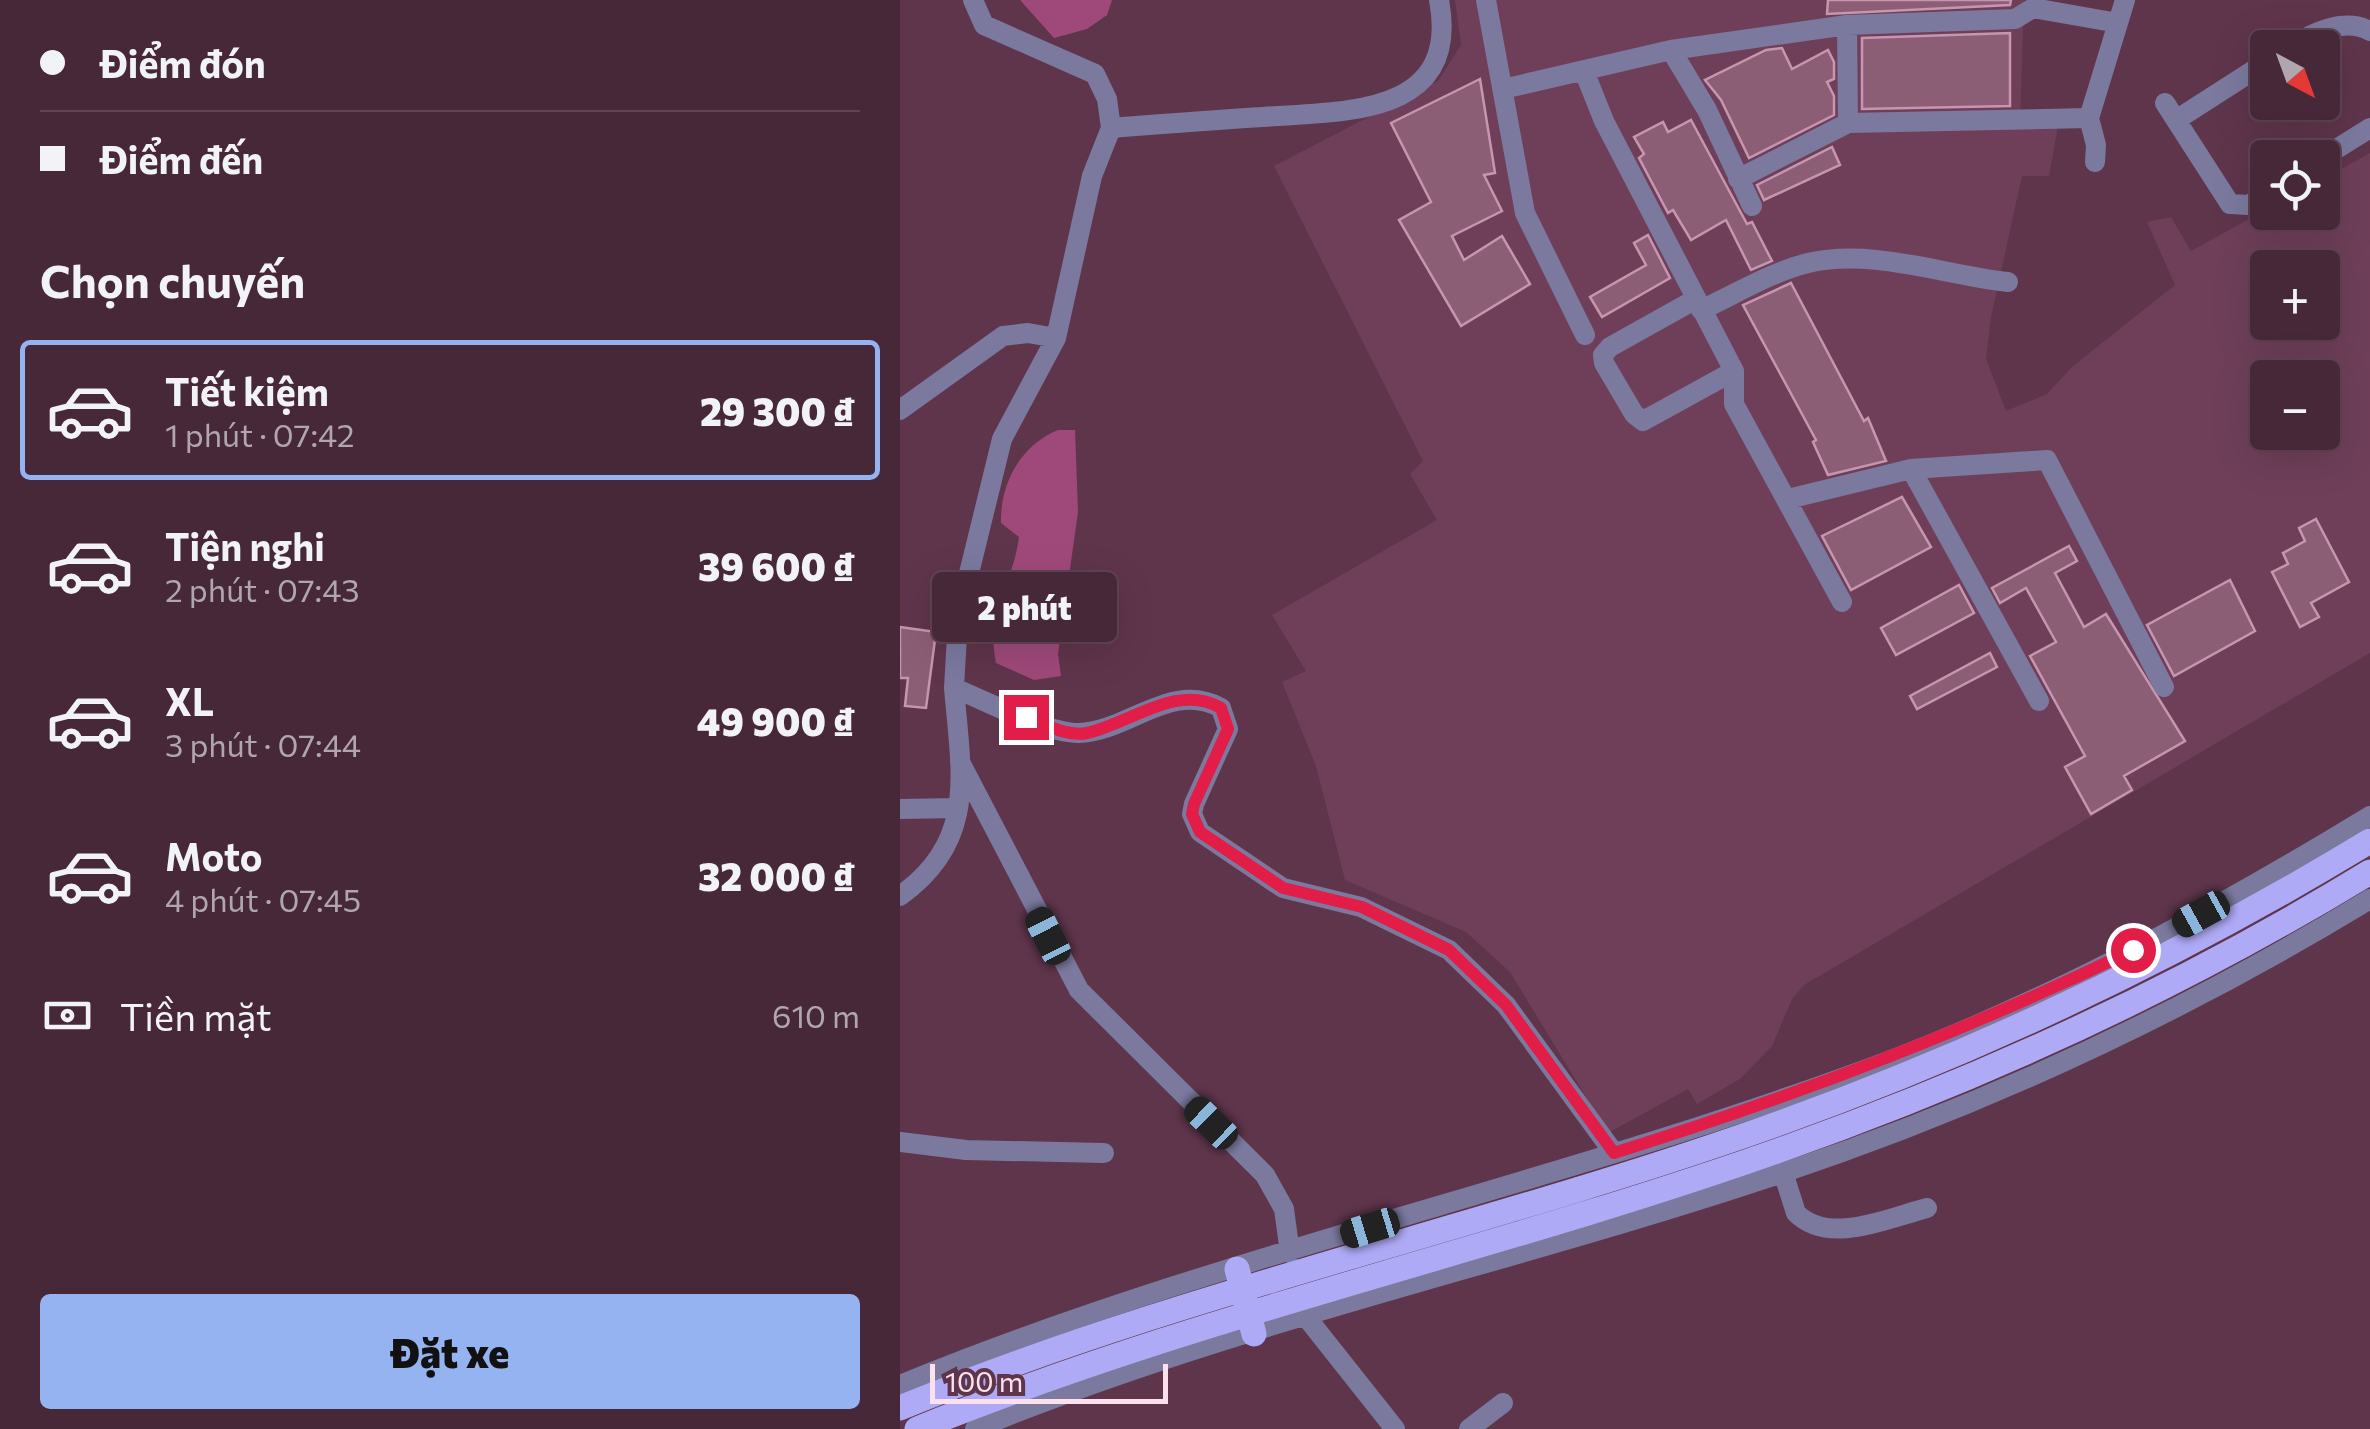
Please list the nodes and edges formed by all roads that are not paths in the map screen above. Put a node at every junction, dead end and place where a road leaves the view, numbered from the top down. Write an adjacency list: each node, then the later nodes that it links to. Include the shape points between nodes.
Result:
1 (973, 0): 15 (street, via 984,25 1094,74)
2 (1438, 0): 15 (street, via 1441,46 1432,67 1418,84 1372,108)
3 (1486, 0): 12 (street)
4 (2124, 0): 5 (street)
5 (2118, 23): 6 (street, via 2032,8 2015,19); 13 (street)
6 (1848, 25): 9 (street); 14 (street)
7 (2324, 30): 8 (street)
8 (2370, 31)
9 (1671, 50): 10 (street); 19 (street)
10 (1584, 70): 12 (street); 23 (street)
11 (2250, 70): 20 (street, via 2170,111 2230,204)
12 (1503, 90): 24 (street, via 1526,213)
13 (2090, 118): 14 (street); 18 (street)
14 (1848, 123): 19 (street)
15 (1111, 128): 25 (street, via 1092,176)
16 (2370, 128): 17 (street)
17 (2340, 147)
18 (2095, 162)
19 (1738, 179): 21 (street)
20 (2250, 204)
21 (1752, 206)
22 (2008, 282): 23 (street, via 1890,261 1829,260)
23 (1698, 304): 26 (street); 26 (street, via 1610,347 1604,362 1643,420)
24 (1585, 335)
25 (1056, 338): 27 (street, via 1002,336); 32 (street, via 1002,438 958,618)
26 (1734, 371): 29 (street, via 1734,404)
27 (900, 410)
28 (1911, 469): 29 (street); 31 (street, via 2047,460); 33 (street)
29 (1788, 499): 30 (street)
30 (1842, 602)
31 (2164, 687)
32 (954, 688): 34 (street); 43 (street, via 1074,733 1179,700 1221,708 1228,729 1192,814 1200,832 1283,888 1362,907 1449,950 1506,1005)
33 (2039, 701)
34 (960, 762): 35 (street); 47 (street, via 1080,990 1265,1175 1284,1209)
35 (957, 808): 36 (street); 40 (street, via 951,843)
36 (900, 810)
37 (2370, 816): 43 (street, via 2184,924 2032,1000 1899,1057)
38 (2370, 841): 48 (main road, via 2180,950 1912,1074)
39 (2370, 872): 48 (main road, via 2197,971 1930,1095 1758,1158)
40 (900, 896)
41 (2370, 899): 45 (street, via 2078,1055)
42 (900, 1142): 44 (street)
43 (1614, 1153): 47 (street)
44 (1104, 1154)
45 (1783, 1172): 46 (street, via 1796,1213 1823,1228); 49 (street)
46 (1927, 1208)
47 (1290, 1252): 48 (street)
48 (1246, 1301): 49 (street); 50 (street, via 1094,1313); 52 (main road, via 1107,1330); 53 (main road); 54 (street, via 1140,1369)
49 (1307, 1318): 55 (street)
50 (900, 1385)
51 (1504, 1403): 56 (street)
52 (900, 1408)
53 (917, 1429)
54 (974, 1429)
55 (1395, 1429)
56 (1469, 1429)

